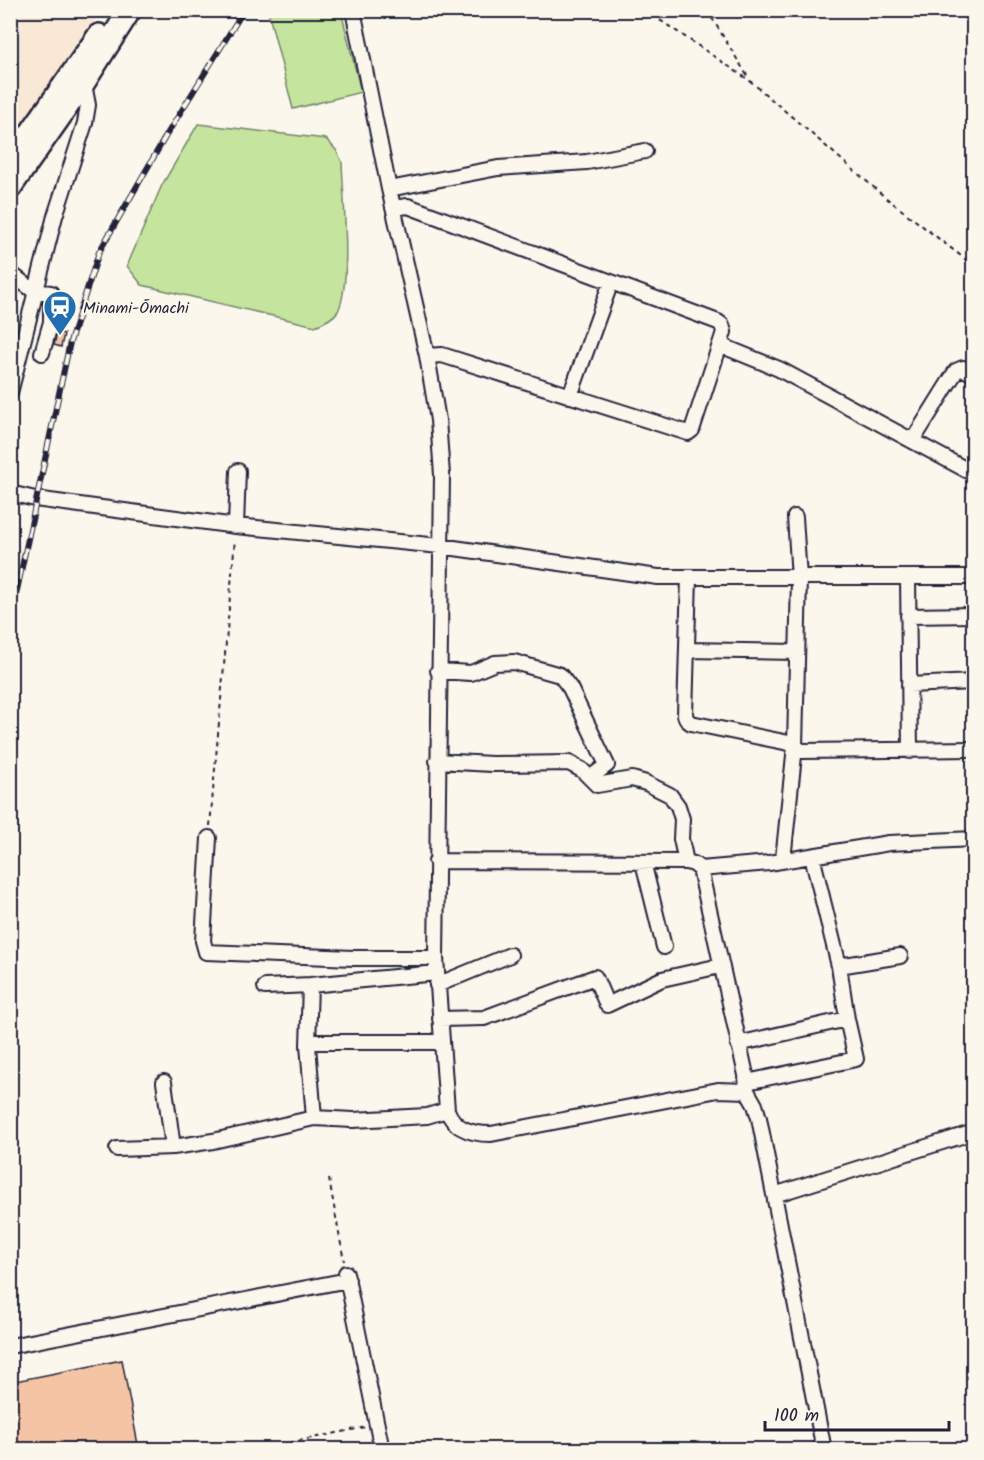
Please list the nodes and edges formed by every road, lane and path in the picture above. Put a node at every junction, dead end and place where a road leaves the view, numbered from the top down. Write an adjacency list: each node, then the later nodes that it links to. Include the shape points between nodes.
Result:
1 (116, 10): 6 (highway)
2 (130, 10): 8 (highway)
3 (353, 10): 12 (street)
4 (645, 10): 7 (path)
5 (707, 10): 7 (path)
6 (82, 58): 8 (street); 10 (highway)
7 (749, 80): 14 (path, via 885,197)
8 (83, 84): 11 (highway); 17 (street, via 88,105 85,123)
9 (645, 151): 12 (street, via 587,162 498,168)
10 (10, 162)
11 (10, 188)
12 (389, 189): 13 (street)
13 (393, 208): 16 (street, via 408,206); 20 (street)
14 (974, 266)
15 (10, 273): 17 (street)
16 (611, 282): 18 (street, via 718,322 724,332); 23 (street)
17 (34, 291): 19 (street, via 48,292 52,297 49,334); 22 (street)
18 (720, 345): 23 (street, via 690,432); 24 (street, via 779,369)
19 (42, 353)
20 (427, 356): 23 (street, via 442,355); 30 (street, via 442,475)
21 (974, 375): 24 (street, via 963,368 956,371)
22 (10, 393)
23 (570, 396)
24 (913, 440): 26 (street)
25 (238, 471): 29 (street)
26 (974, 474)
27 (10, 493): 29 (street)
28 (795, 517): 34 (street)
29 (236, 526): 30 (street); 47 (path)
30 (440, 546): 31 (street, via 658,577); 39 (street)
31 (689, 577): 34 (street); 37 (street)
32 (908, 577): 33 (street); 34 (street); 36 (street)
33 (974, 577)
34 (799, 578): 38 (street)
35 (974, 615): 36 (street)
36 (908, 616): 41 (street)
37 (688, 650): 38 (street); 42 (street, via 687,720)
38 (796, 652): 42 (street)
39 (438, 671): 45 (street); 46 (street, via 471,673 495,663 514,662 560,675 607,765)
40 (974, 682): 41 (street)
41 (909, 685): 44 (street)
42 (795, 746): 44 (street, via 802,751); 50 (street)
43 (974, 749): 44 (street)
44 (910, 751)
45 (437, 761): 46 (street, via 569,763); 51 (street)
46 (591, 777): 53 (street, via 597,785 632,778 670,795 682,819)
47 (209, 838): 58 (street, via 203,941 206,952)
48 (974, 839): 49 (street, via 889,843)
49 (812, 856): 50 (street); 60 (street)
50 (783, 860): 54 (street)
51 (436, 861): 52 (street); 58 (street)
52 (643, 862): 53 (street); 55 (street)
53 (686, 862): 54 (street)
54 (700, 869): 59 (street)
55 (664, 947)
56 (510, 955): 61 (street)
57 (900, 956): 60 (street)
58 (436, 958): 61 (street)
59 (720, 966): 64 (street, via 662,979 607,1005 595,977 484,1018); 68 (street)
60 (839, 966): 65 (street)
61 (437, 979): 62 (street); 64 (street)
62 (310, 985): 63 (street); 66 (street)
63 (265, 987)
64 (440, 1019): 67 (street)
65 (847, 1019): 68 (street); 70 (street, via 856,1059)
66 (308, 1042): 67 (street); 72 (street)
67 (441, 1042): 71 (street)
68 (738, 1044): 70 (street)
69 (164, 1082): 74 (street)
70 (747, 1087): 71 (street, via 490,1134 457,1126); 77 (street, via 759,1118)
71 (447, 1110): 72 (street, via 427,1116)
72 (314, 1118): 74 (street)
73 (974, 1132): 77 (street)
74 (173, 1147): 75 (street)
75 (117, 1149)
76 (329, 1179): 78 (path)
77 (774, 1195): 83 (street)
78 (347, 1276): 79 (street); 80 (street)
79 (10, 1346)
80 (377, 1425): 81 (path); 82 (street)
81 (254, 1449)
82 (381, 1449)
83 (824, 1449)

